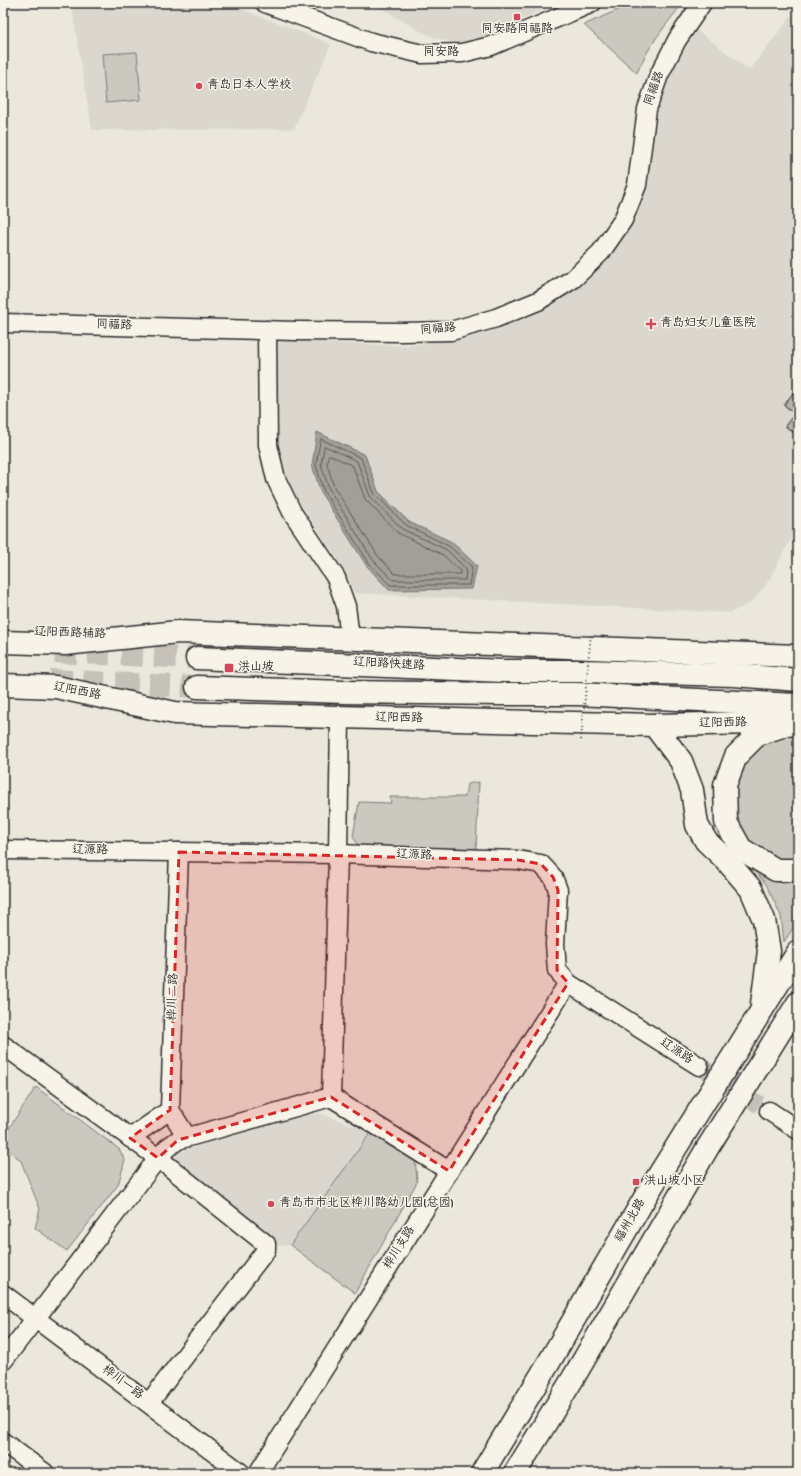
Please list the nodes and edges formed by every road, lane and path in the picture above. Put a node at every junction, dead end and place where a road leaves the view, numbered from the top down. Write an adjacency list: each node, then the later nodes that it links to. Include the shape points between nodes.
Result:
1 (265, 3): 2 (street, 同安路, via 371,42 422,54 462,53 490,46)
2 (592, 3)
3 (702, 3): 5 (street, 同福路, via 677,40 659,75 647,109 637,185 622,220 601,252 572,279 538,302 451,331)
4 (3, 323): 5 (street, 同福路)
5 (268, 330): 9 (street, via 268,445 276,479 292,512 336,578 346,606)
6 (3, 632): 8 (main road, 辽阳西路辅路)
7 (591, 633): 18 (path, bridge)
8 (136, 636): 9 (main road, via 178,632); 11 (main road, via 65,644)
9 (346, 639): 12 (main road)
10 (798, 639): 12 (main road)
11 (3, 642)
12 (776, 654): 13 (main road)
13 (798, 656)
14 (198, 658): 15 (main road, 辽阳路快速路, via 504,671 734,675)
15 (798, 680)
16 (3, 685): 20 (main road, 辽阳西路, via 56,687 175,713)
17 (197, 686): 18 (main road, via 344,692)
18 (581, 694): 19 (main road, 辽阳西路); 23 (path, bridge)
19 (798, 705)
20 (340, 717): 21 (main road, 辽阳西路); 26 (street)
21 (654, 725): 22 (main road, 辽阳西路); 31 (main road, via 681,761 692,790 697,825 706,841 751,889 764,920 769,951)
22 (793, 725): 27 (main road, via 758,734 736,756 725,785 726,822 741,849 776,870)
23 (581, 740)
24 (3, 850): 25 (street, 辽源路)
25 (179, 852): 26 (street, 辽源路); 35 (street, 桦川二路)
26 (338, 854): 29 (street, 辽源路, via 518,860 541,864 553,877 558,890 555,944 557,970); 34 (street)
27 (798, 870)
28 (798, 952): 31 (main road, 福州北路)
29 (568, 983): 33 (street, 辽源路); 41 (street, 桦川支路)
30 (798, 1003): 51 (main road, via 708,1147)
31 (761, 1012): 50 (main road, 福州北路, via 647,1194)
32 (3, 1046): 39 (street)
33 (698, 1066)
34 (331, 1097): 38 (street); 41 (street)
35 (170, 1110): 38 (street); 39 (street)
36 (768, 1111): 37 (street)
37 (798, 1130)
38 (188, 1137): 40 (street, via 178,1140)
39 (130, 1138): 40 (street)
40 (158, 1158): 43 (street); 45 (street, via 266,1244 266,1250)
41 (449, 1171): 49 (street, 桦川支路)
42 (3, 1294): 43 (street, 桦川一路)
43 (36, 1318): 44 (street); 45 (street, 桦川一路)
44 (3, 1361)
45 (149, 1403): 48 (street, 桦川一路)
46 (3, 1442): 47 (street)
47 (45, 1473)
48 (241, 1473)
49 (258, 1473)
50 (482, 1473)
51 (515, 1473)

